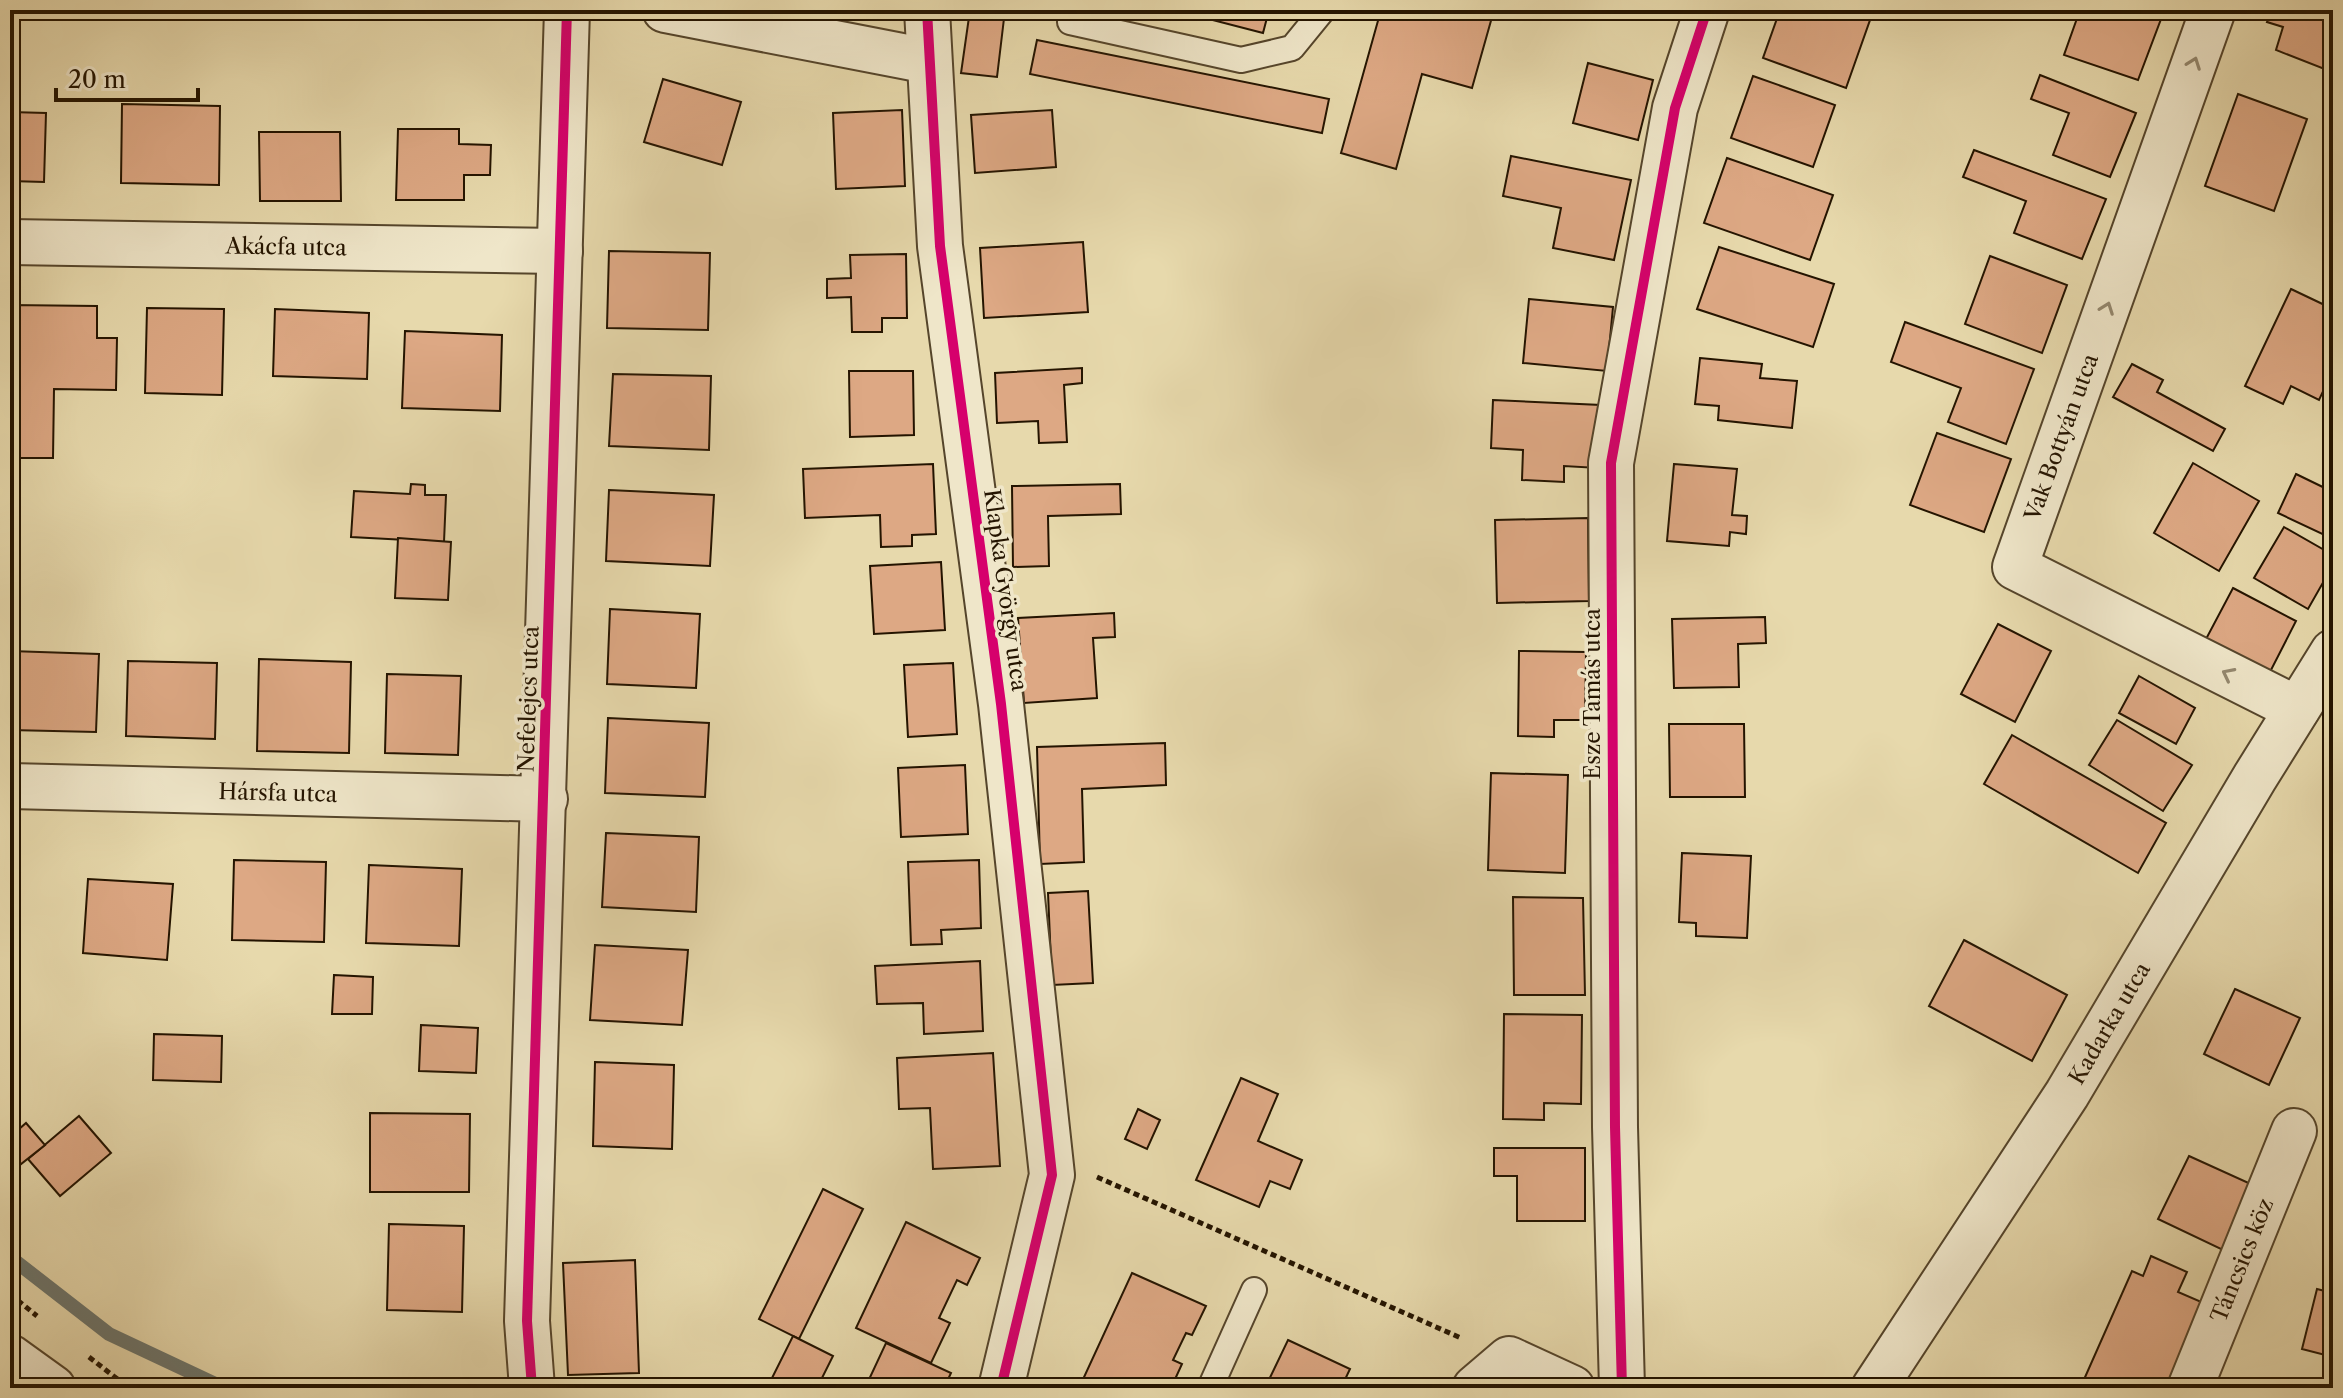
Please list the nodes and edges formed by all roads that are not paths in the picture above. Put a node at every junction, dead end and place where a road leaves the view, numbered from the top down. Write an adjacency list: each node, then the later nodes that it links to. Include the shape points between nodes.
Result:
1 (567, 10): 10 (street, Nefelejcs utca)
2 (665, 10): 8 (street)
3 (927, 10): 8 (street, Klapka György utca)
4 (1323, 10): 7 (lane, via 1292,48 1241,60)
5 (1707, 10): 24 (street, Esze Tamás utca, via 1675,108 1611,463)
6 (2213, 10): 12 (street, Vak Bottyán utca, one-way to 6, via 2015,567)
7 (1070, 22)
8 (928, 61): 20 (street, Klapka György utca, via 940,246 1001,704 1051,1166)
9 (10, 242): 10 (street, Akácfa utca)
10 (560, 251): 14 (street, Nefelejcs utca)
11 (2333, 652): 12 (street, Kadarka utca)
12 (2297, 709): 25 (street, Kadarka utca, via 2067,1094)
13 (10, 786): 14 (street, Hársfa utca)
14 (545, 799): 19 (street, Nefelejcs utca, via 527,1321)
15 (2294, 1131): 26 (street, Táncsics köz)
16 (1254, 1290): 21 (lane)
17 (10, 1357): 18 (street)
18 (53, 1388)
19 (532, 1388)
20 (1001, 1388)
21 (1210, 1388)
22 (1475, 1388): 23 (street, via 1509,1359)
23 (1572, 1388)
24 (1622, 1388)
25 (1874, 1388)
26 (2190, 1388)

